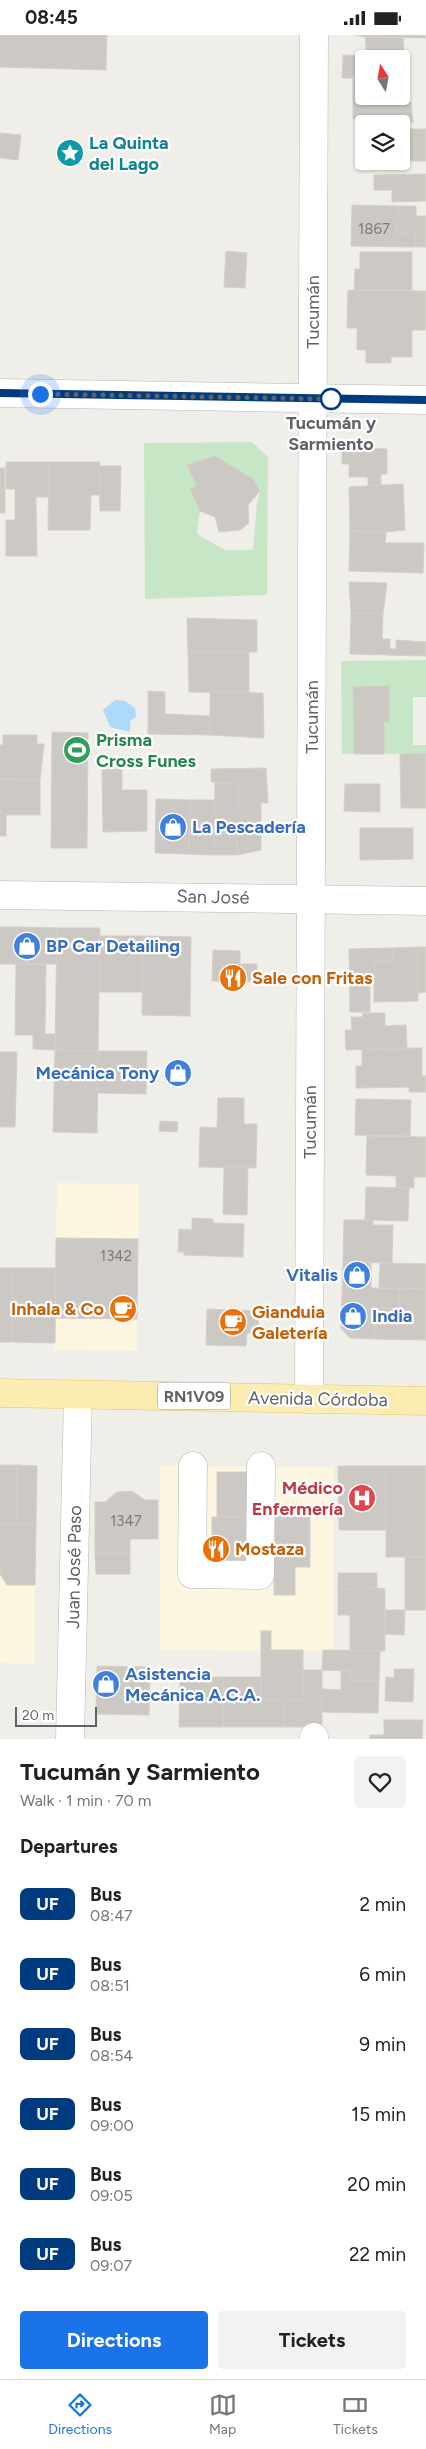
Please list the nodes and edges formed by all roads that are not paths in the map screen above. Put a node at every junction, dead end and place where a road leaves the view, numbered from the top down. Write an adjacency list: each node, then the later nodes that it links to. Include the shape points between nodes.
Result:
1 (314, 35): 3 (street, Tucumán)
2 (0, 393): 3 (street)
3 (312, 398): 4 (street); 6 (street, Tucumán)
4 (426, 400)
5 (0, 895): 6 (street, San José)
6 (311, 899): 7 (street, San José); 10 (street, Tucumán)
7 (426, 901)
8 (0, 1393): 9 (main road, Avenida Córdoba / RN1V09)
9 (78, 1395): 10 (main road, Avenida Córdoba / RN1V09); 14 (street, Juan José Paso)
10 (310, 1399): 11 (main road, Avenida Córdoba / RN1V09)
11 (426, 1401)
12 (261, 1466): 13 (street, via 260,1575 192,1575)
13 (193, 1467)
14 (70, 1739)

